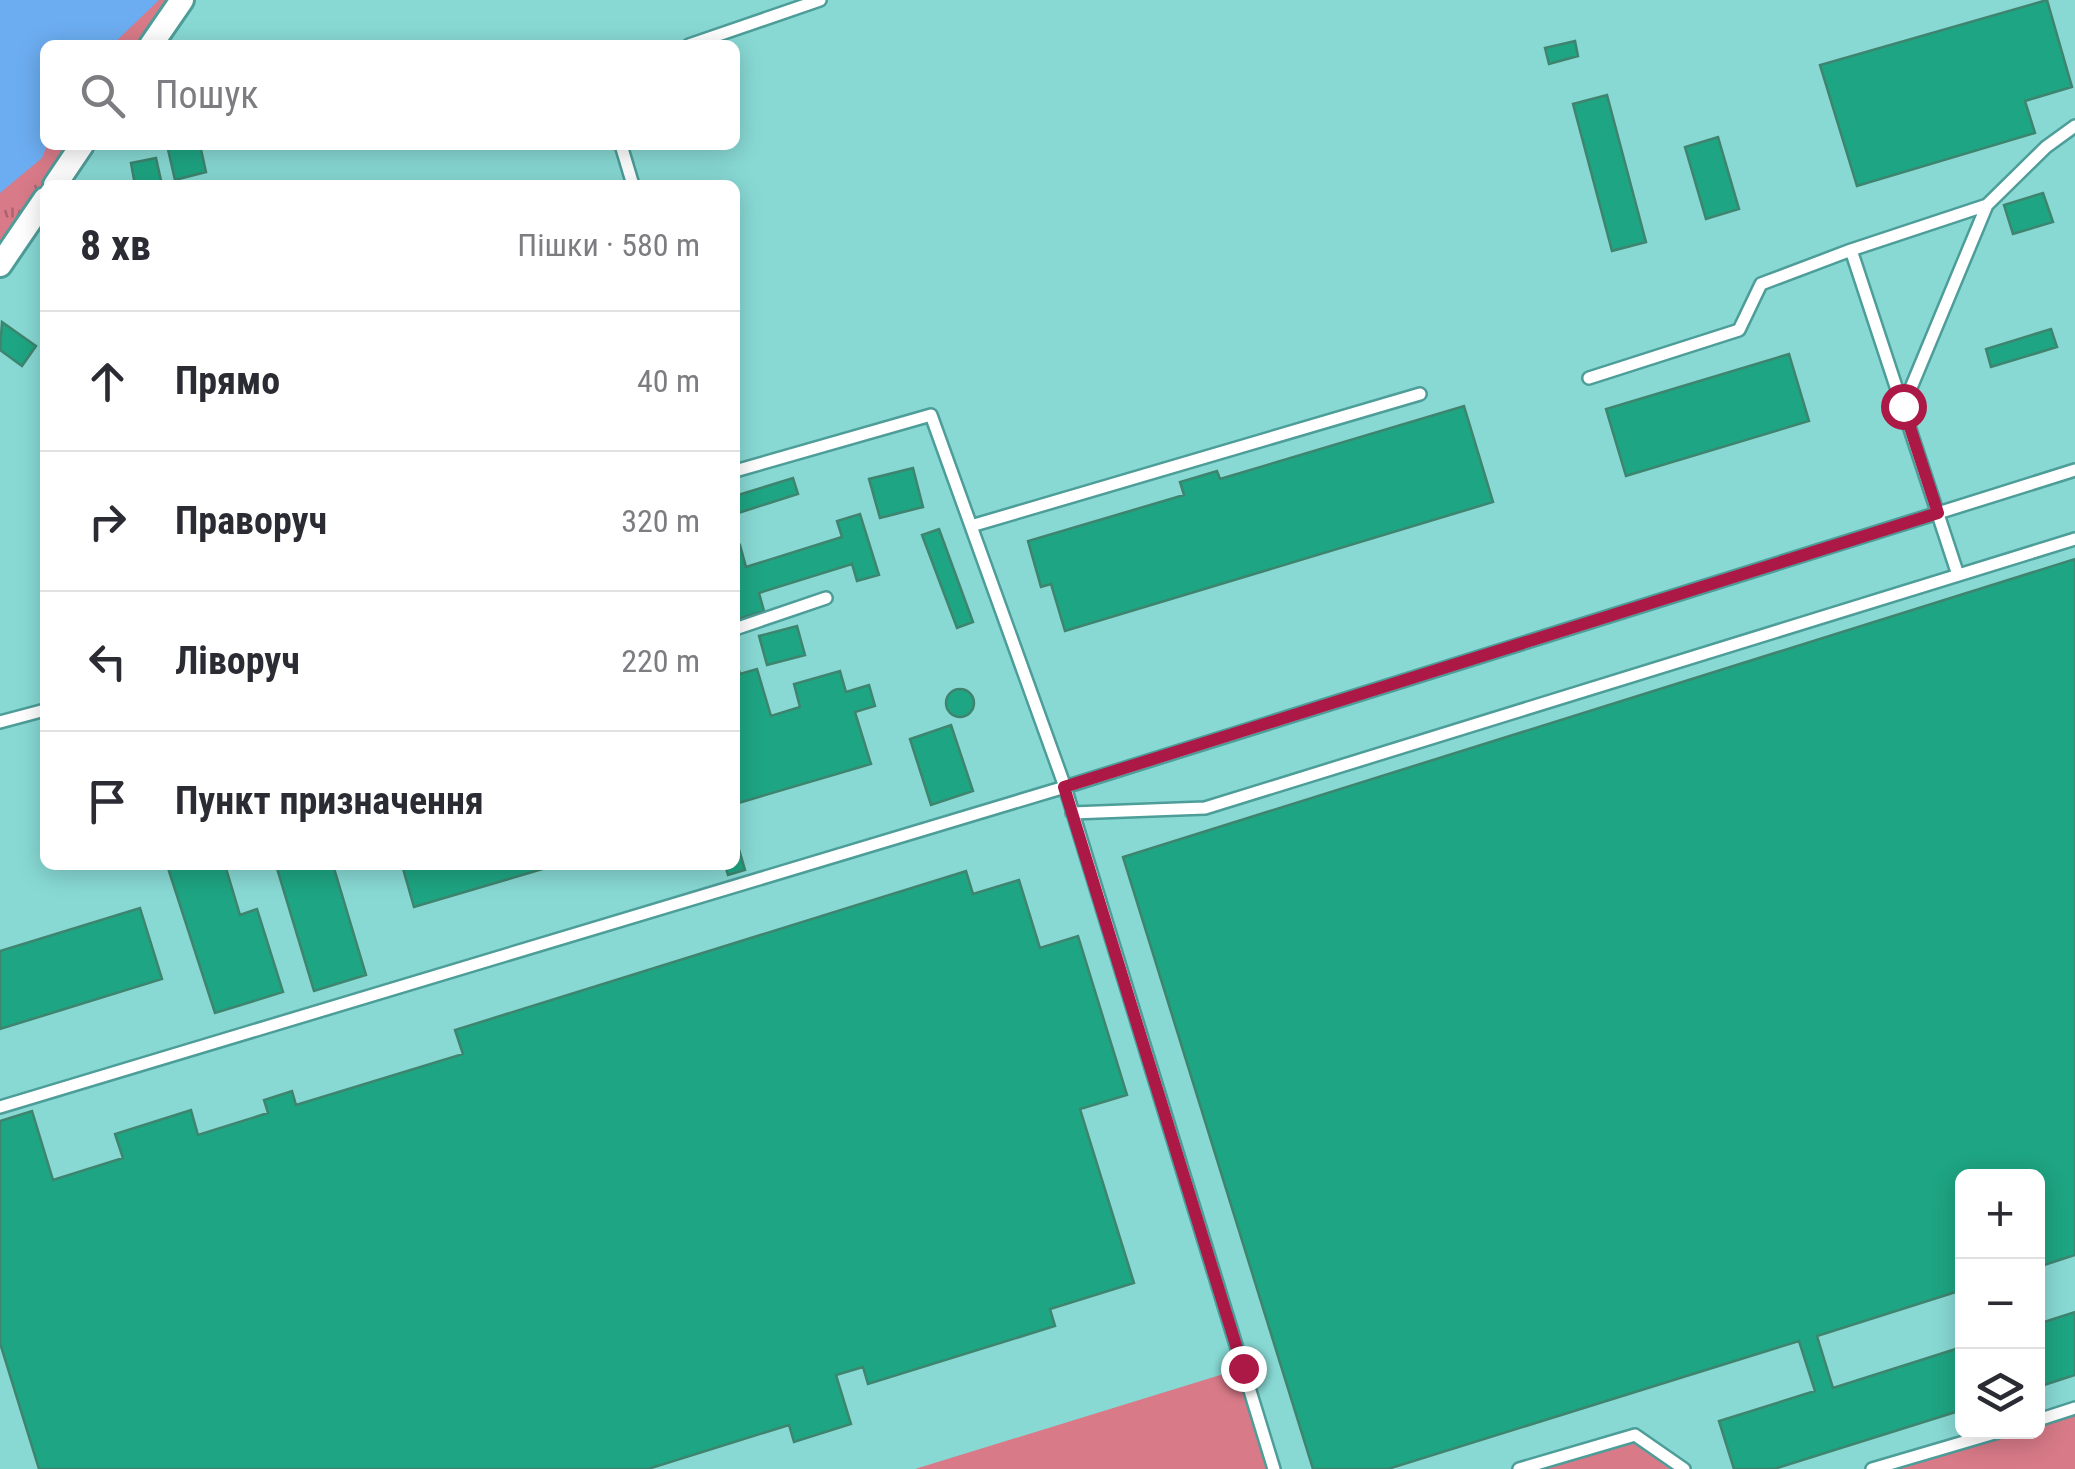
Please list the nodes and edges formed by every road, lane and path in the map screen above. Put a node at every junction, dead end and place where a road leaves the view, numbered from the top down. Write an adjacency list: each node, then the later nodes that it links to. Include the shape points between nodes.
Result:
1 (182, 0): 3 (street)
2 (820, 0): 4 (lane)
3 (154, 40)
4 (704, 40)
5 (2075, 126): 10 (lane)
6 (79, 150): 8 (street)
7 (622, 150): 9 (lane)
8 (58, 180)
9 (632, 180)
10 (1987, 205): 12 (lane); 16 (lane)
11 (40, 206): 13 (street)
12 (1851, 250): 14 (lane, via 1761,284 1739,330); 16 (lane)
13 (0, 264)
14 (1589, 378)
15 (1420, 394): 20 (lane)
16 (1903, 406): 19 (lane)
17 (740, 470): 20 (lane, via 931,415)
18 (2075, 470): 19 (lane)
19 (1938, 513): 22 (lane); 27 (lane)
20 (971, 526): 27 (lane)
21 (2075, 539): 22 (lane)
22 (1958, 575): 28 (lane, via 1205,808)
23 (826, 598): 24 (lane)
24 (740, 628)
25 (40, 711): 26 (lane)
26 (0, 722)
27 (1064, 787): 28 (lane); 29 (lane)
28 (1072, 812): 33 (lane)
29 (0, 1108)
30 (2075, 1408): 31 (lane)
31 (2045, 1418)
32 (1974, 1439): 36 (lane)
33 (1274, 1469)
34 (1518, 1469): 35 (lane, via 1635,1435)
35 (1684, 1469)
36 (1872, 1469)

